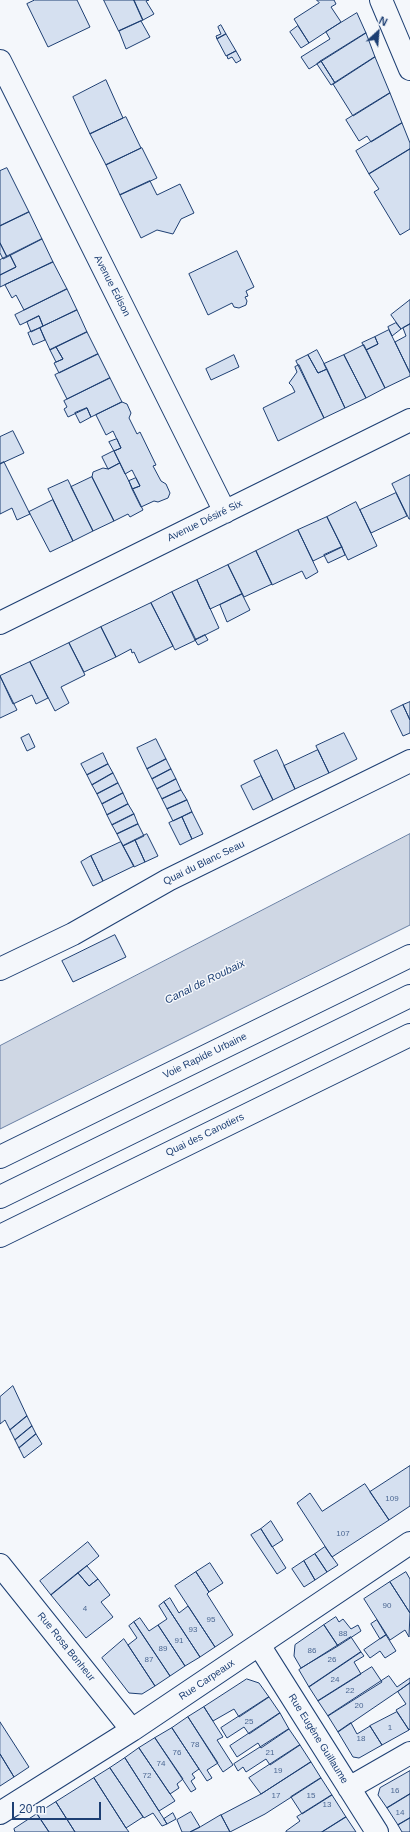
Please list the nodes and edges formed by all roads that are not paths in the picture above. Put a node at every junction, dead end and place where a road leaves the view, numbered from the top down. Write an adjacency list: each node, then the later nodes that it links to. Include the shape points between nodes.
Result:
1 (381, 0): 3 (main road)
2 (0, 61): 5 (main road, Avenue Edison)
3 (410, 69)
4 (410, 420): 5 (main road, Avenue Désiré Six)
5 (225, 512): 6 (main road, Avenue Désiré Six)
6 (0, 623)
7 (410, 761): 9 (main road, Quai du Blanc Seau, via 168,880 73,934)
8 (410, 956): 12 (main road, Voie Rapide Urbaine)
9 (0, 969)
10 (410, 996): 13 (main road)
11 (410, 1035): 14 (main road, Quai des Canotiers)
12 (0, 1157)
13 (0, 1197)
14 (0, 1236)
15 (410, 1543): 17 (main road, Rue Carpeaux)
16 (0, 1565): 18 (main road, Rue Rosa Bonheur)
17 (259, 1646): 18 (main road, Rue Carpeaux); 20 (main road, Rue Eugène Guillaume)
18 (132, 1730): 21 (main road, Rue Carpeaux)
19 (410, 1753): 20 (main road)
20 (349, 1788): 22 (main road, Rue Eugène Guillaume)
21 (0, 1813)
22 (377, 1832)

